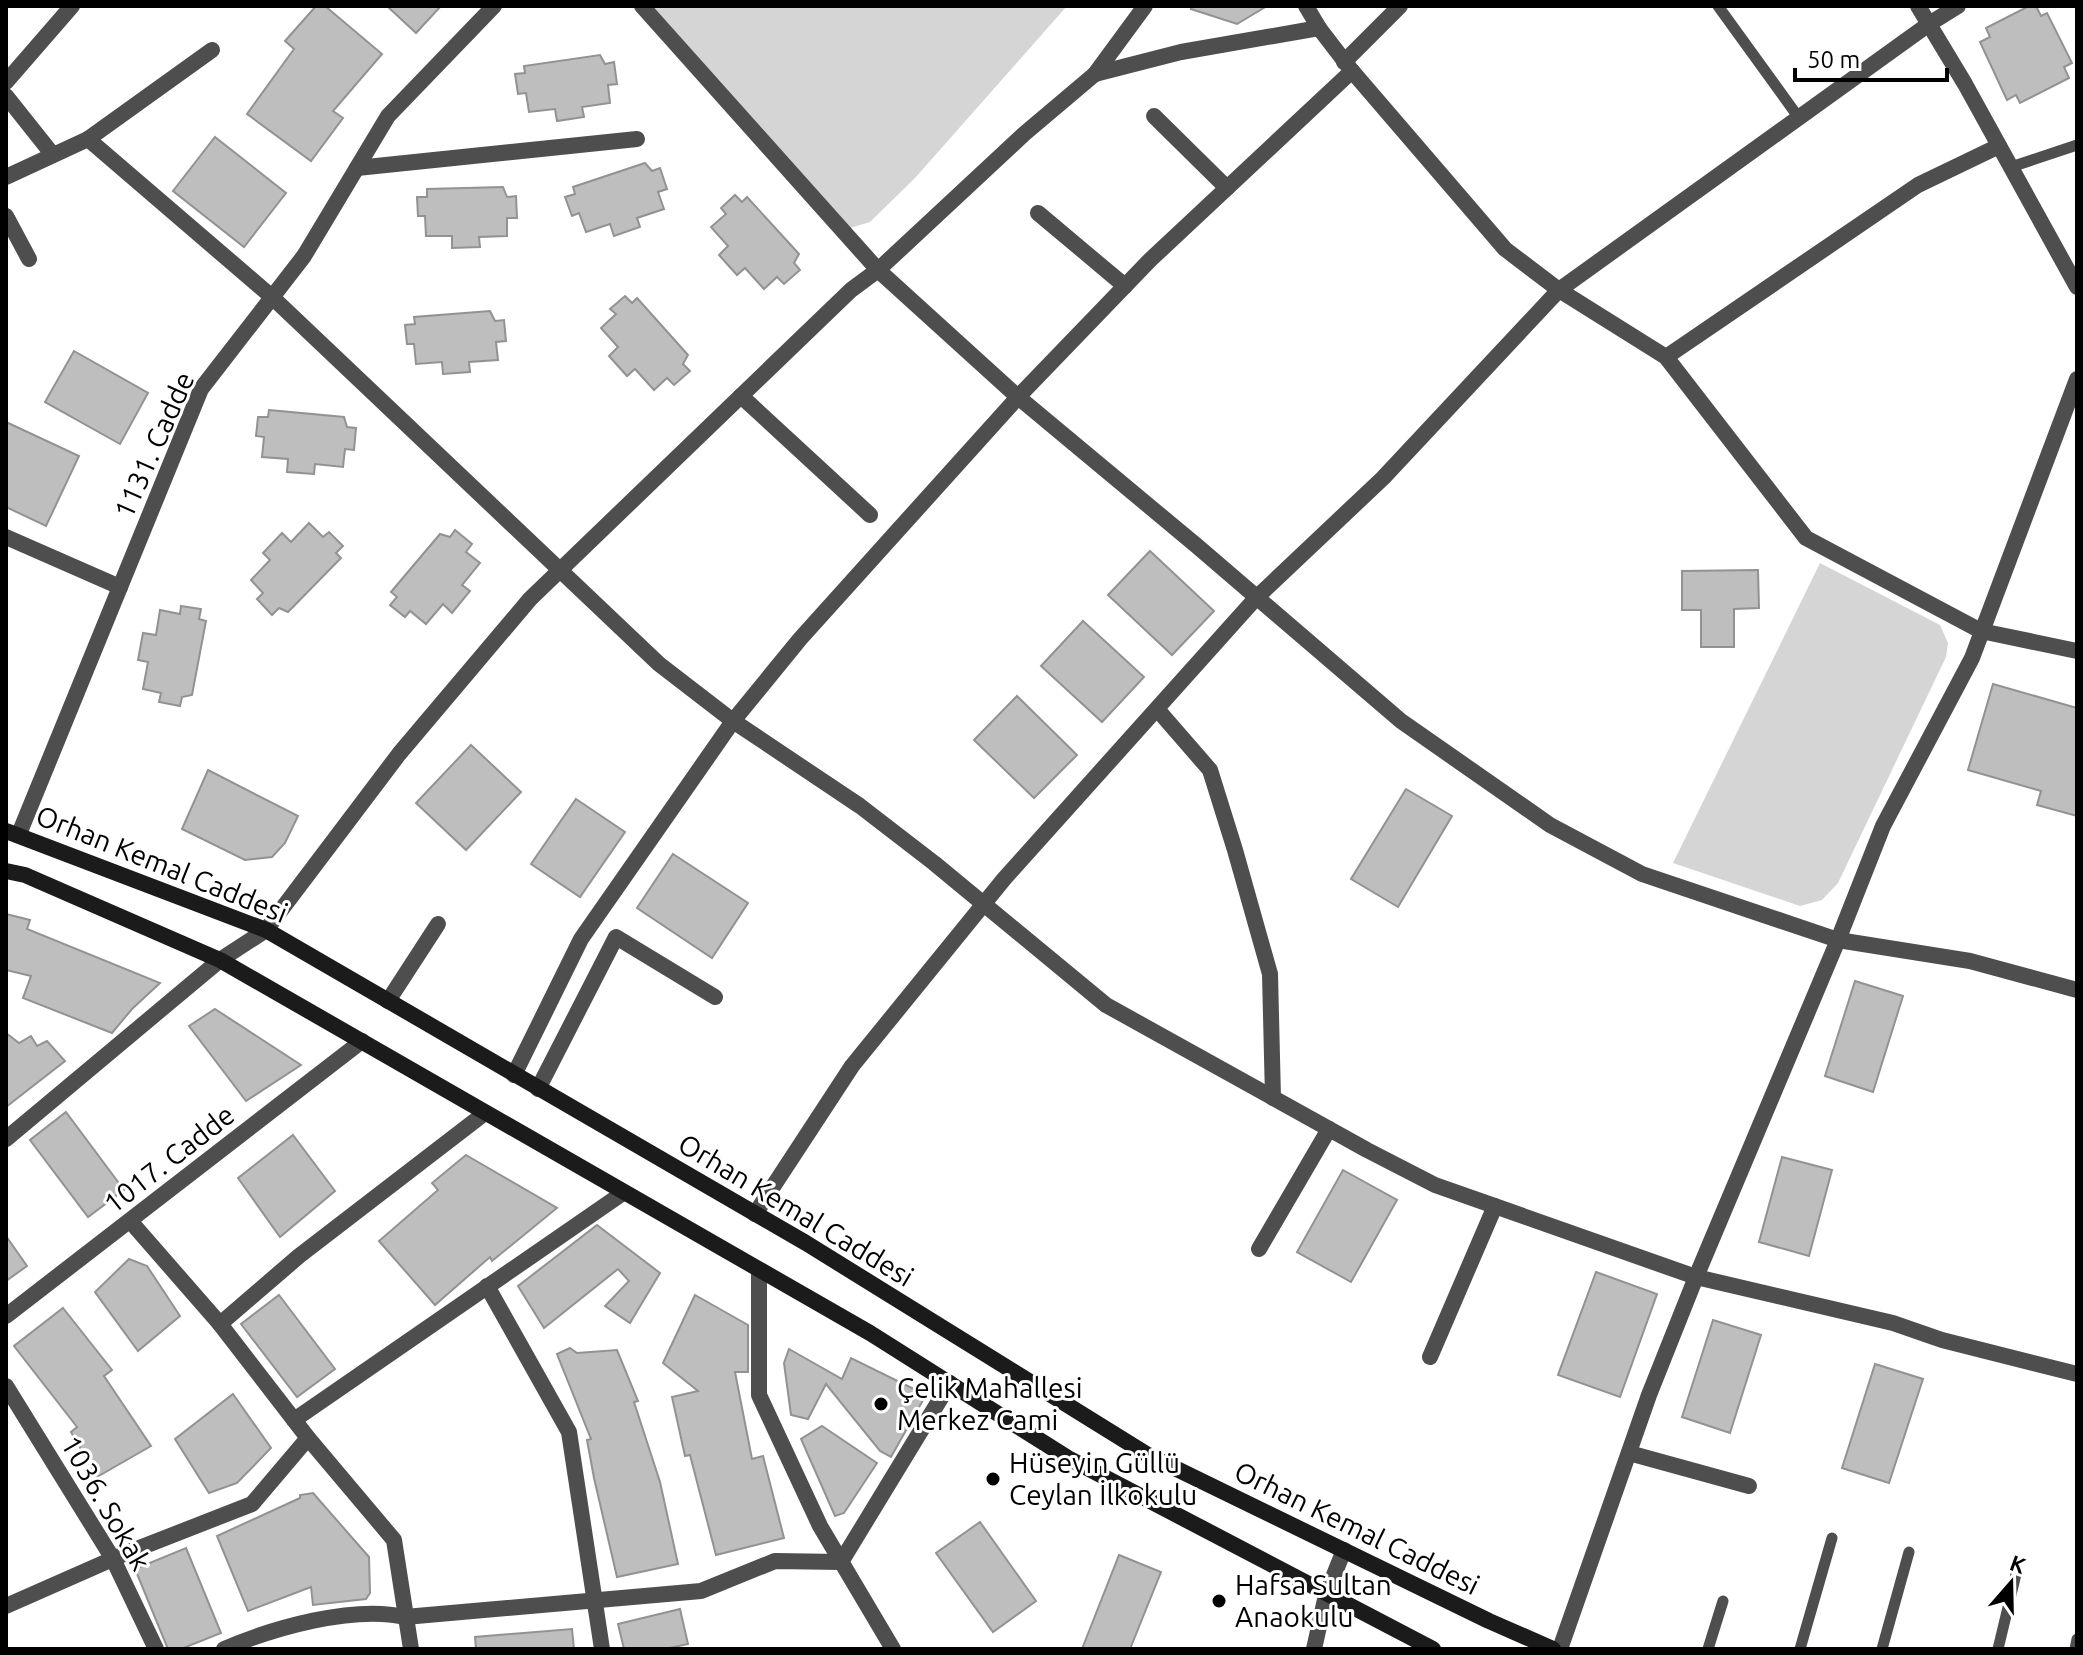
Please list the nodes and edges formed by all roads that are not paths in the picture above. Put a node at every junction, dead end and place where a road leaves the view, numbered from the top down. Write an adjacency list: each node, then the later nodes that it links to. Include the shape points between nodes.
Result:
1 (72, 6): 15 (street)
2 (494, 6): 25 (street, 1131. Cadde, via 388,116)
3 (642, 6): 31 (street)
4 (1145, 6): 14 (street)
5 (1306, 6): 11 (street)
6 (1400, 6): 13 (street)
7 (1718, 6): 18 (lane)
8 (1918, 6): 10 (street)
9 (1958, 6): 10 (street)
10 (1929, 24): 18 (street); 22 (street)
11 (1319, 28): 13 (street); 14 (street, via 1181,52)
12 (212, 50): 19 (street)
13 (1348, 66): 27 (street); 35 (street, via 1505,249)
14 (1095, 74): 31 (street)
15 (6, 82)
16 (6, 96): 23 (street)
17 (1154, 116): 27 (street)
18 (1799, 118): 35 (street)
19 (88, 139): 23 (street); 36 (street)
20 (637, 139): 25 (street)
21 (2077, 145): 24 (lane)
22 (1999, 146): 24 (street); 37 (street, via 1918,185)
23 (53, 155): 26 (street)
24 (2011, 167): 32 (street)
25 (357, 168): 36 (street, 1131. Cadde, via 304,256)
26 (6, 177)
27 (1227, 188): 33 (street)
28 (1038, 213): 33 (street)
29 (6, 216): 30 (street)
30 (29, 259)
31 (878, 270): 39 (street); 40 (street)
32 (2073, 270): 34 (street)
33 (1125, 286): 40 (street)
34 (2077, 287)
35 (1559, 290): 37 (street); 45 (street, via 1383,478)
36 (272, 297): 43 (street); 44 (street, 1131. Cadde, via 201,389)
37 (1666, 357): 46 (street, via 1806,538)
38 (2077, 379): 46 (street)
39 (741, 396): 41 (street); 43 (street)
40 (1018, 397): 45 (street); 49 (street)
41 (870, 515)
42 (6, 537): 44 (street)
43 (559, 571): 49 (street, via 659,664); 54 (street, via 399,754)
44 (120, 587): 50 (street, 1131. Cadde)
45 (1256, 598): 48 (street); 55 (street, via 1401,721 1550,825 1642,874)
46 (1981, 631): 47 (street); 55 (street, via 1972,658 1883,826)
47 (2077, 651)
48 (1157, 709): 52 (street); 63 (street, via 1210,770 1235,850 1270,974)
49 (733, 721): 52 (street, via 860,806); 61 (street, via 581,939)
50 (12, 832): 54 (main road, Orhan Kemal Caddesi)
51 (6, 871): 56 (main road)
52 (983, 905): 63 (street, via 1106,1005); 69 (street, via 852,1066)
53 (438, 924): 59 (street)
54 (266, 930): 56 (street); 59 (main road, Orhan Kemal Caddesi)
55 (1838, 940): 57 (street, via 1970,961); 73 (street)
56 (220, 960): 60 (main road); 66 (street)
57 (2077, 990)
58 (715, 997): 62 (street, via 616,937)
59 (388, 1001): 61 (main road, Orhan Kemal Caddesi)
60 (362, 1041): 64 (main road); 70 (street, 1017. Cadde)
61 (514, 1075): 62 (main road, Orhan Kemal Caddesi)
62 (538, 1089): 69 (main road, Orhan Kemal Caddesi)
63 (1273, 1098): 65 (street)
64 (485, 1113): 67 (main road); 76 (street)
65 (1329, 1129): 68 (street, via 1435,1185); 71 (street)
66 (6, 1139)
67 (623, 1193): 72 (main road); 74 (street)
68 (1495, 1206): 73 (street); 77 (street)
69 (755, 1214): 86 (main road, Orhan Kemal Caddesi, via 1148,1455)
70 (131, 1222): 75 (street, 1017. Cadde); 76 (street)
71 (1259, 1249)
72 (759, 1270): 79 (main road); 89 (street, via 759,1395)
73 (1696, 1277): 78 (street, via 1893,1323); 83 (street)
74 (487, 1286): 81 (street); 92 (street, via 569,1432)
75 (6, 1316)
76 (220, 1324): 81 (street)
77 (1430, 1357)
78 (2077, 1374)
79 (950, 1383): 89 (street); 91 (main road, via 1068,1458)
80 (6, 1386): 88 (street, 1036. Sokak)
81 (294, 1420): 82 (street)
82 (308, 1438): 88 (street, via 252,1504); 95 (street, via 394,1540)
83 (1629, 1453): 84 (street); 105 (street)
84 (1749, 1486)
85 (1832, 1538): 107 (lane)
86 (1344, 1550): 91 (street); 104 (main road, Orhan Kemal Caddesi)
87 (1909, 1552): 108 (lane)
88 (113, 1559): 94 (street); 97 (street, 1036. Sokak)
89 (841, 1562): 92 (street, via 775,1561 701,1591); 101 (street)
90 (2016, 1574): 109 (lane)
91 (1326, 1595): 102 (street); 103 (main road)
92 (595, 1600): 95 (street); 100 (street)
93 (1723, 1601): 106 (lane)
94 (6, 1606)
95 (405, 1617): 98 (street, via 331,1617); 99 (street)
96 (2077, 1639): 110 (lane)
97 (156, 1649)
98 (224, 1649)
99 (411, 1649)
100 (602, 1649)
101 (893, 1649)
102 (1314, 1649)
103 (1433, 1649)
104 (1553, 1649)
105 (1560, 1649)
106 (1708, 1649)
107 (1800, 1649)
108 (1882, 1649)
109 (1998, 1649)
110 (2075, 1649)

